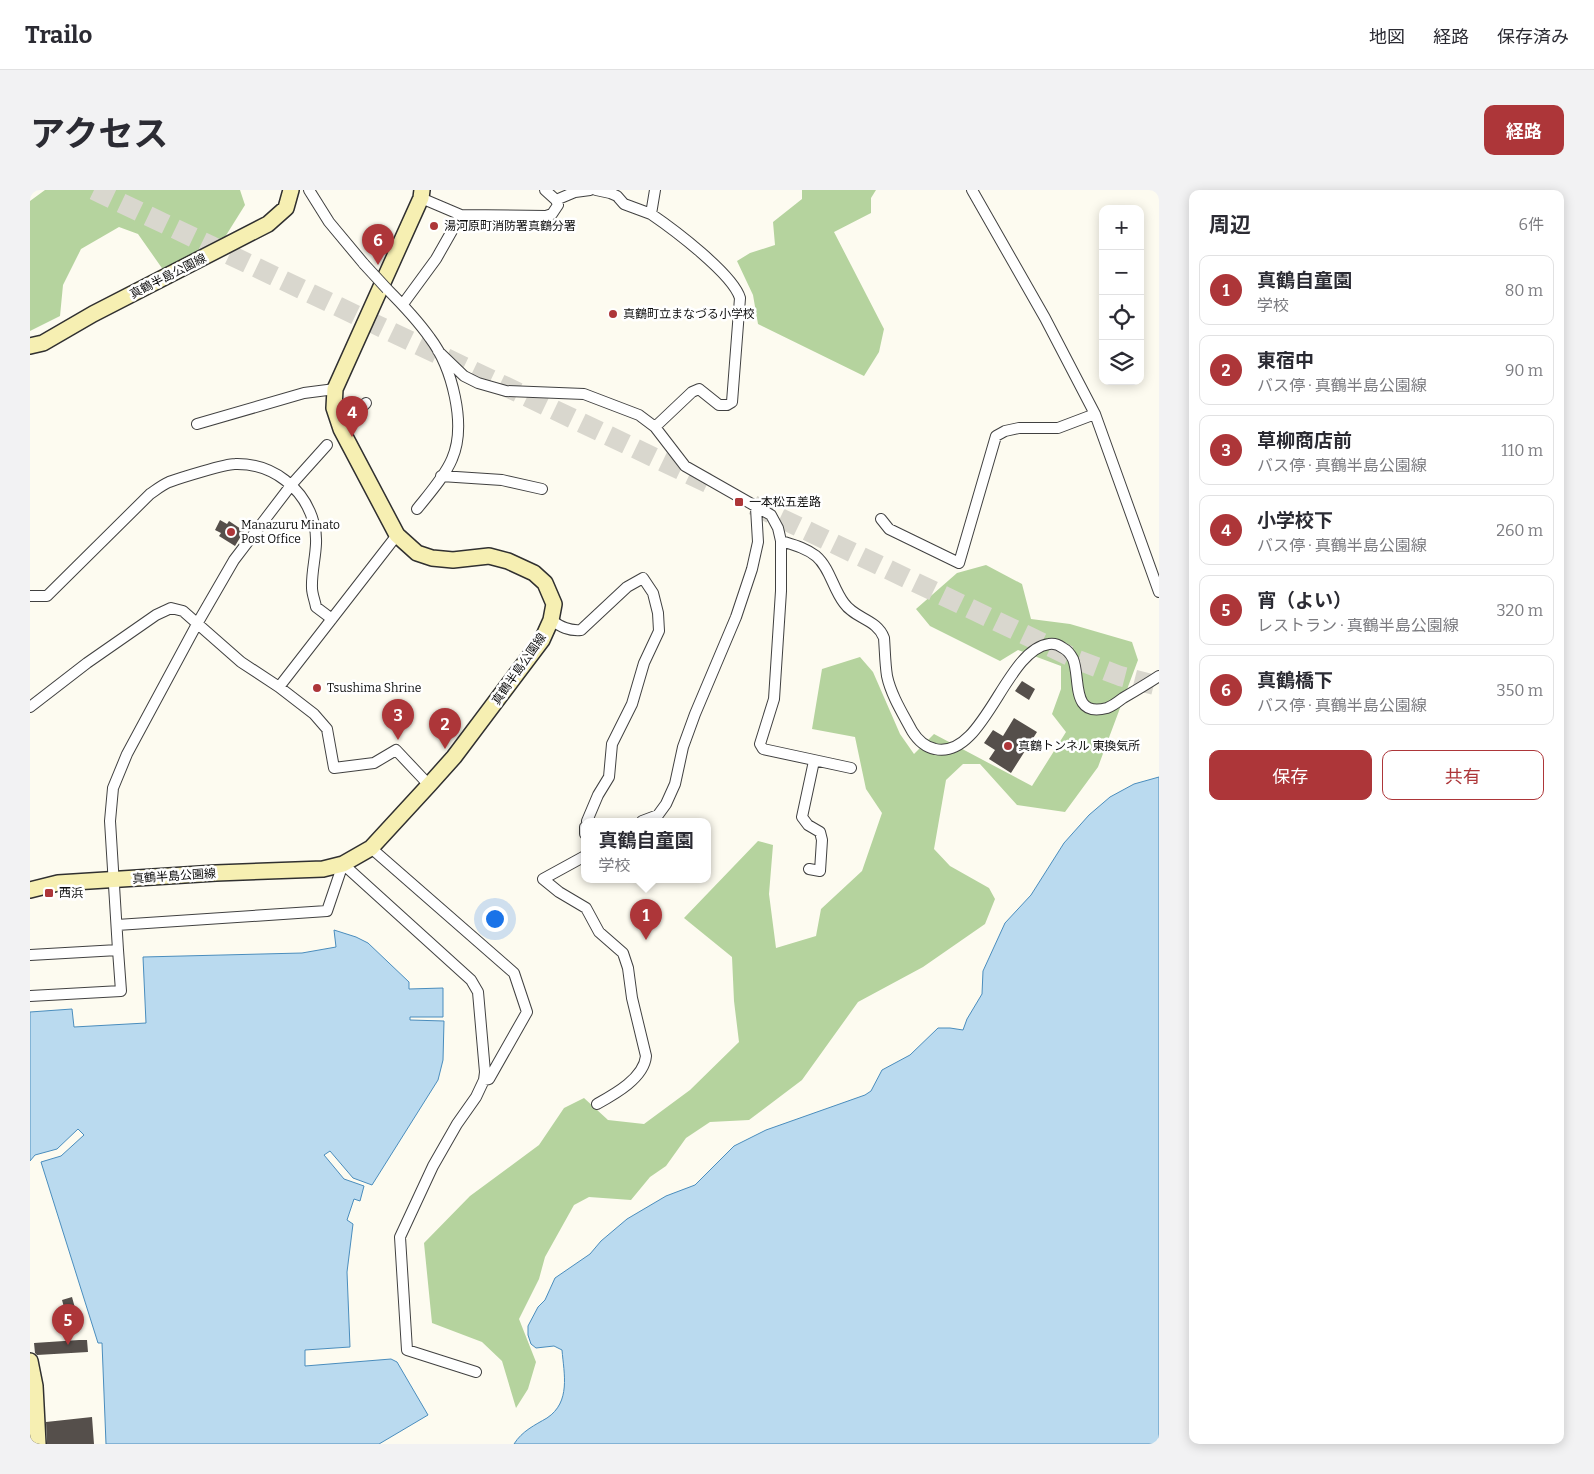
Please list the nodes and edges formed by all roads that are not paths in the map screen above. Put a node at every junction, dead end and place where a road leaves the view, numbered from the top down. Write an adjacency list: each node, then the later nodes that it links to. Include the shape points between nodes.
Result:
1 (291, 190): 13 (main road, 真鶴半島公園線, via 286,208 268,224 43,343)
2 (309, 190): 12 (street, bridge, via 329,222)
3 (545, 190): 9 (street)
4 (590, 190): 9 (street)
5 (596, 190): 10 (street, via 617,196 624,204)
6 (655, 190): 10 (street)
7 (972, 190): 17 (street)
8 (421, 194): 11 (street); 15 (main road, 真鶴半島公園線)
9 (556, 200): 11 (street, via 556,211 546,216)
10 (651, 214): 19 (street, via 726,276 738,290 740,298 732,402 719,405 699,389)
11 (461, 215): 12 (street, via 436,259)
12 (403, 304): 14 (street)
13 (30, 346)
14 (438, 350): 19 (street, via 464,376 478,383 506,391 584,394 638,415); 22 (street, via 456,400 459,438 452,460)
15 (334, 389): 18 (street, via 304,392); 20 (main road, 真鶴半島公園線, via 334,408)
16 (366, 403): 20 (street)
17 (1095, 414): 27 (street, via 1058,428 1019,428 996,436 960,563 889,529); 30 (street)
18 (197, 424)
19 (655, 427): 25 (street, via 685,466)
20 (341, 429): 28 (main road, 真鶴半島公園線)
21 (327, 445): 23 (street)
22 (441, 476): 24 (street, via 502,480); 26 (street)
23 (292, 484): 31 (street, via 248,464 233,464 170,482 150,494 47,596); 32 (street, via 315,525 312,588 316,607); 34 (street, via 234,560)
24 (542, 489)
25 (756, 508): 29 (street, via 771,516); 42 (street, via 758,542 736,618 695,714 675,784 658,815)
26 (417, 509)
27 (881, 519)
28 (397, 535): 32 (street); 33 (main road, 真鶴半島公園線, via 418,553 432,558 453,560 488,556 528,570 550,591 554,604)
29 (781, 541): 35 (street, via 810,551 819,558 844,604 882,632 888,678 903,714 916,737 931,748 949,750 966,740 1024,660 1037,648 1049,644 1058,645 1073,659 1079,697 1094,709 1108,708); 38 (street, via 774,699 760,744 763,749)
30 (1159, 592)
31 (30, 596)
32 (332, 619): 36 (street)
33 (552, 620): 40 (main road, 真鶴半島公園線, via 542,640 454,757); 41 (street, via 571,631 581,630 627,587 644,578 653,593 658,613 660,631 644,663 632,704 612,744 609,778)
34 (197, 624): 36 (street, via 241,662); 37 (street, via 183,611 171,608 156,615); 47 (street, via 127,754 113,788 110,821)
35 (1159, 676)
36 (279, 687): 40 (street, via 314,714 327,729 334,768 374,763 396,750)
37 (30, 706)
38 (814, 760): 39 (street); 46 (street, via 802,817 820,832 822,840 820,871)
39 (850, 768)
40 (429, 785): 43 (main road, 真鶴半島公園線)
41 (588, 818)
42 (650, 818)
43 (371, 848): 45 (main road, 真鶴半島公園線); 53 (street, via 514,972 527,1012 489,1079)
44 (581, 858): 54 (street, via 543,879 586,908 599,932 623,953 646,1056 645,1064 624,1089)
45 (343, 864): 47 (main road, 真鶴半島公園線, via 323,869); 49 (street, via 327,910); 53 (street, via 471,980 478,992)
46 (809, 869)
47 (113, 879): 48 (main road, 真鶴半島公園線, via 58,883); 49 (street)
48 (30, 890)
49 (117, 925): 50 (street)
50 (118, 950): 51 (street); 52 (street, via 121,990)
51 (30, 955)
52 (30, 996)
53 (484, 1080): 56 (street, via 434,1166 400,1237 407,1350)
54 (597, 1104)
55 (30, 1361): 57 (main road, via 35,1386)
56 (476, 1372)
57 (38, 1444)

